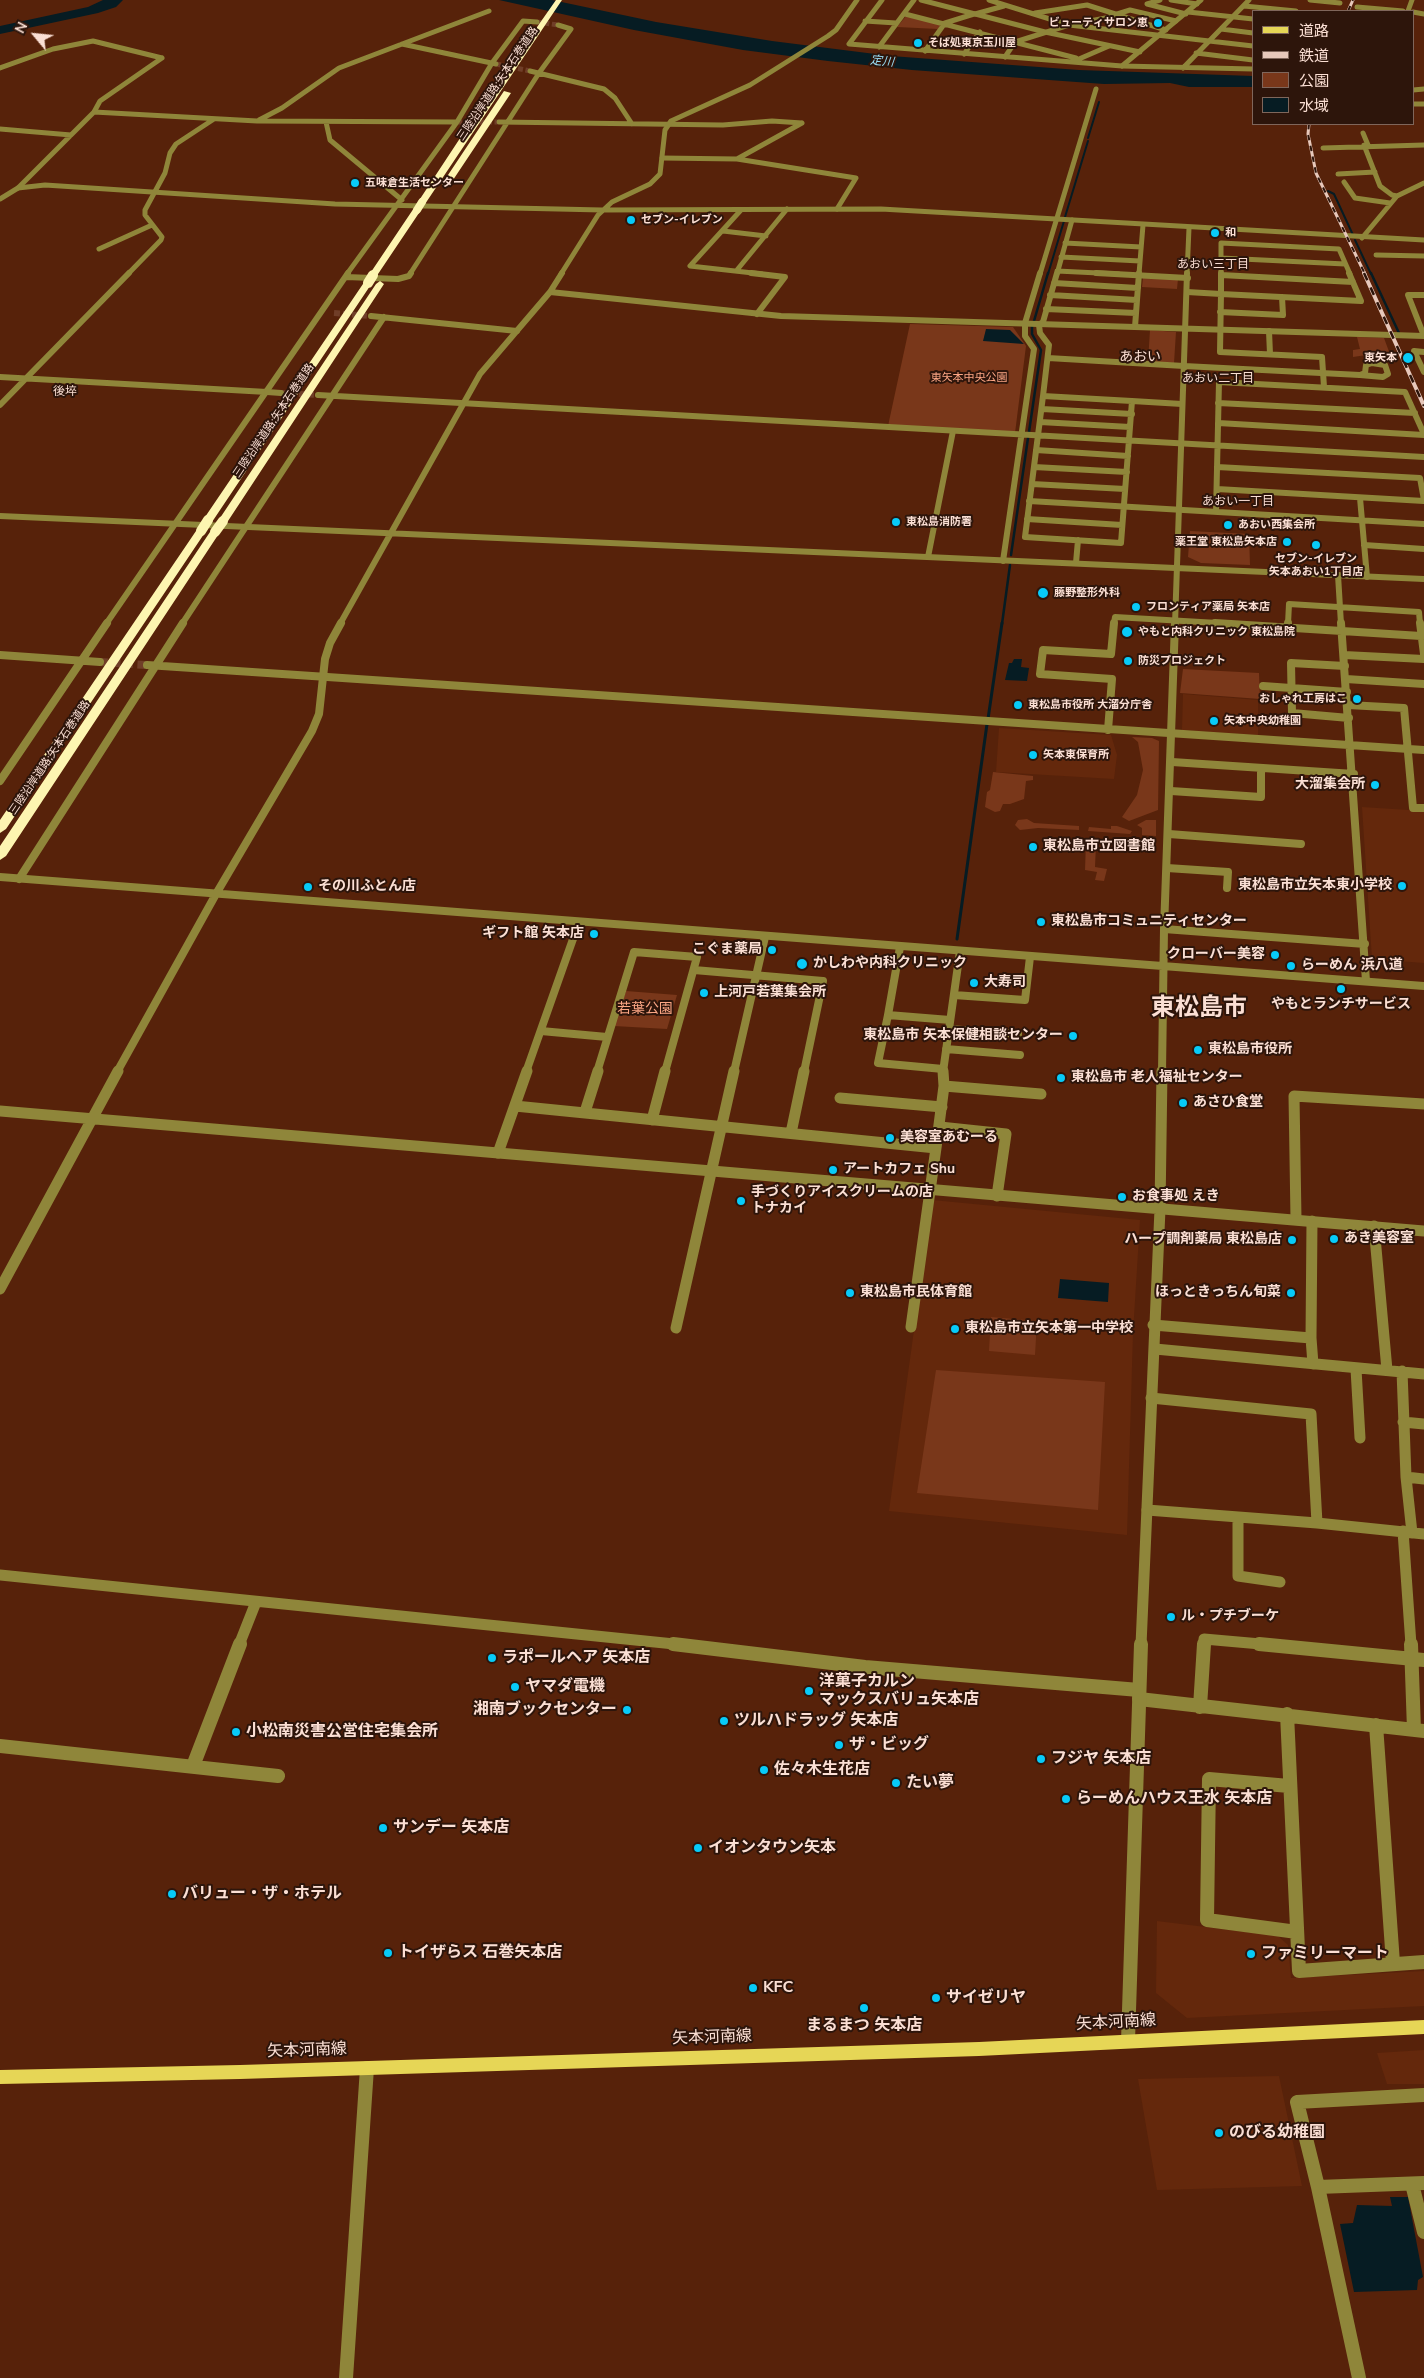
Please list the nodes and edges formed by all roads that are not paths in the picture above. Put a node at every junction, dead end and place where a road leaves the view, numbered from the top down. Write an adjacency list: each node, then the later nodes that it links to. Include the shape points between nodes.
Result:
1 (559, 0): 31 (highway, 三陸沿岸道路;矢本石巻道路)
2 (569, 0): 35 (highway, 三陸沿岸道路;矢本石巻道路)
3 (856, 0): 78 (street, via 836,30 814,46 750,84 680,115)
4 (882, 0): 30 (street)
5 (914, 0): 24 (street)
6 (921, 0): 14 (street)
7 (989, 0): 17 (street)
8 (1160, 0): 23 (street, via 1146,4)
9 (1171, 0): 16 (street)
10 (1201, 0): 16 (street)
11 (1250, 0): 18 (street)
12 (1310, 0): 15 (street)
13 (1360, 0): 19 (street)
14 (931, 1): 25 (street)
15 (1340, 2)
16 (1197, 4): 23 (street)
17 (1004, 6): 25 (street); 26 (street)
18 (1244, 6): 20 (street); 28 (street)
19 (1356, 9): 21 (street)
20 (1279, 10)
21 (1380, 10)
22 (489, 11): 47 (street)
23 (1187, 13): 28 (street); 32 (street)
24 (905, 14): 33 (street); 36 (street)
25 (974, 14): 33 (street); 42 (street)
26 (1031, 14): 27 (street, via 1087,5); 37 (street)
27 (1115, 15): 32 (street, via 1130,10); 34 (street); 37 (street)
28 (1232, 17): 29 (street); 39 (street)
29 (1252, 19)
30 (865, 21): 36 (street); 50 (street, via 849,44)
31 (541, 22): 60 (street, via 523,21); 252 (highway, 三陸沿岸道路;矢本石巻道路, bridge)
32 (1176, 22): 40 (street)
33 (945, 23): 41 (street); 51 (street)
34 (1139, 23): 38 (street); 40 (street)
35 (555, 24): 55 (highway, 三陸沿岸道路;矢本石巻道路); 67 (street, via 571,29)
36 (896, 24): 50 (street)
37 (1069, 25): 38 (street); 42 (street)
38 (1104, 29): 44 (street)
39 (1221, 29): 43 (street); 45 (street)
40 (1166, 30): 44 (street)
41 (980, 32): 46 (street); 53 (street)
42 (1045, 32): 46 (street); 48 (street)
43 (1252, 32)
44 (1158, 36): 45 (street); 52 (street)
45 (1208, 41): 49 (street); 54 (street)
46 (1014, 42): 56 (street); 57 (street)
47 (402, 44): 60 (street); 72 (street, via 339,68 282,108)
48 (1109, 46): 52 (street); 57 (street)
49 (1252, 46)
50 (879, 47): 51 (street)
51 (925, 51): 53 (street)
52 (1140, 52): 61 (street)
53 (964, 54): 56 (street)
54 (1196, 54): 58 (street); 64 (street)
55 (531, 56)
56 (1005, 57): 59 (street)
57 (1078, 58): 59 (street)
58 (1252, 60)
59 (1090, 62): 61 (street)
60 (494, 64): 74 (street)
61 (1122, 66): 64 (street)
62 (0, 68): 70 (street, via 53,49 93,41 162,58 100,101)
63 (528, 68): 66 (highway, 三陸沿岸道路;矢本石巻道路); 67 (street)
64 (1183, 68): 65 (street)
65 (1252, 69)
66 (520, 72)
67 (540, 73): 76 (street); 77 (street, via 604,90 616,98)
68 (509, 89): 102 (highway, 三陸沿岸道路;矢本石巻道路)
69 (1096, 89): 103 (street)
70 (94, 112): 71 (street); 81 (street)
71 (214, 119): 72 (street); 92 (street, via 176,144)
72 (257, 121): 73 (street)
73 (326, 122): 74 (street); 95 (street, via 330,140)
74 (457, 122): 95 (street)
75 (499, 122): 76 (street)
76 (509, 122): 77 (street); 97 (street)
77 (632, 124): 78 (street)
78 (668, 124): 85 (street); 86 (street, via 802,123)
79 (0, 129): 81 (street)
80 (1363, 133): 82 (street)
81 (71, 135): 91 (street)
82 (1366, 145): 83 (street); 84 (street); 87 (street)
83 (1424, 145)
84 (1323, 148)
85 (662, 158): 86 (street); 100 (street, via 661,170 654,181)
86 (736, 159): 99 (street, via 856,178)
87 (1375, 172): 88 (street); 93 (street, via 1380,186)
88 (1338, 174)
89 (1344, 182): 96 (street, via 1355,198)
90 (1424, 184): 93 (street)
91 (18, 188): 92 (street, via 46,185); 94 (street)
92 (156, 192): 95 (street, via 335,204); 105 (street, via 144,210)
93 (1397, 196): 96 (street)
94 (0, 199)
95 (400, 203): 97 (street); 128 (street)
96 (1390, 203): 111 (street)
97 (453, 208): 100 (street); 128 (street, via 409,276 398,279)
98 (787, 209): 99 (street); 101 (street); 110 (street)
99 (837, 209): 103 (street)
100 (602, 210): 101 (street); 133 (street)
101 (741, 210): 108 (street)
102 (423, 219)
103 (1057, 219): 104 (street); 146 (street)
104 (1072, 220): 106 (street); 113 (street)
105 (152, 225): 116 (street); 162 (street, via 161,240)
106 (1143, 225): 107 (street); 115 (street)
107 (1190, 228): 109 (street); 129 (street)
108 (724, 232): 110 (street); 124 (street, via 690,266)
109 (1280, 233): 111 (street); 114 (street)
110 (766, 236): 124 (street)
111 (1362, 238): 112 (street)
112 (1424, 240)
113 (1065, 243): 115 (street); 119 (street)
114 (1280, 245): 120 (street, via 1225,242 1221,243); 122 (street, via 1339,249)
115 (1141, 247): 121 (street)
116 (99, 249)
117 (1376, 254): 118 (street)
118 (1424, 256)
119 (1061, 257): 121 (street); 125 (street)
120 (1221, 258): 122 (street); 127 (street)
121 (1140, 260): 126 (street)
122 (1345, 264): 130 (street)
123 (390, 268): 255 (highway, 三陸沿岸道路;矢本石巻道路, bridge)
124 (737, 270): 143 (street, via 785,277)
125 (1057, 271): 126 (street); 131 (street)
126 (1139, 275): 129 (street); 132 (street)
127 (1221, 276): 130 (street); 135 (street)
128 (346, 277): 164 (street, via 325,312)
129 (1188, 278): 134 (street)
130 (1353, 282): 138 (street, via 1361,301)
131 (1054, 283): 132 (street); 136 (street)
132 (1138, 288): 139 (street)
133 (550, 292): 143 (street); 151 (street)
134 (1187, 292): 135 (street); 149 (street)
135 (1221, 294): 138 (street); 141 (street)
136 (1050, 295): 139 (street); 140 (street)
137 (1424, 295): 153 (street, via 1408,294)
138 (1282, 297): 141 (street, via 1283,315)
139 (1137, 300): 142 (street)
140 (1046, 309): 142 (street); 147 (street)
141 (1220, 312): 150 (street)
142 (1136, 313): 148 (street)
143 (757, 314): 146 (street)
144 (371, 316): 145 (street)
145 (384, 317): 151 (street); 168 (street)
146 (1025, 323): 147 (street); 181 (street, via 1025,336 1034,348)
147 (1041, 324): 148 (street); 156 (street, via 1040,333 1049,345)
148 (1135, 327): 149 (street)
149 (1186, 328): 150 (street); 157 (street)
150 (1220, 330): 152 (street); 155 (street, via 1220,352)
151 (517, 331): 170 (street, via 480,374)
152 (1269, 331): 153 (street); 155 (street)
153 (1424, 336)
154 (1424, 352): 158 (street, via 1414,351)
155 (1270, 354): 159 (street, via 1322,357)
156 (1048, 358): 157 (street); 167 (street)
157 (1184, 366): 159 (street); 172 (street)
158 (1424, 372)
159 (1323, 373): 160 (street); 163 (street)
160 (1360, 375)
161 (0, 377): 162 (street)
162 (25, 379): 164 (street); 173 (street)
163 (1324, 387): 171 (street, via 1219,382); 175 (street, via 1405,392)
164 (267, 392): 165 (street); 205 (street)
165 (281, 393)
166 (318, 396): 168 (street)
167 (1043, 396): 169 (street); 174 (street)
168 (334, 397): 170 (street); 208 (street)
169 (1132, 401): 172 (street); 176 (street)
170 (464, 403): 180 (street); 209 (street)
171 (1218, 403): 175 (street); 178 (street)
172 (1182, 404): 185 (street)
173 (0, 405)
174 (1042, 409): 176 (street); 177 (street)
175 (1415, 413): 183 (street)
176 (1132, 414): 179 (street)
177 (1040, 422): 179 (street); 182 (street)
178 (1218, 423): 183 (street); 186 (street)
179 (1130, 427): 184 (street)
180 (953, 431): 181 (street); 213 (street)
181 (1020, 434): 182 (street); 214 (street)
182 (1038, 435): 184 (street); 187 (street)
183 (1424, 435)
184 (1129, 440): 185 (street); 188 (street)
185 (1181, 443): 186 (street); 200 (street)
186 (1218, 445): 189 (street); 191 (street)
187 (1036, 450): 188 (street); 190 (street)
188 (1128, 456): 192 (street)
189 (1424, 457)
190 (1034, 467): 192 (street); 193 (street)
191 (1217, 467): 195 (street); 197 (street, via 1420,478)
192 (1127, 472): 194 (street)
193 (1032, 484): 194 (street); 198 (street)
194 (1125, 489): 199 (street)
195 (1217, 489): 196 (street); 201 (street)
196 (1360, 498): 197 (street); 204 (street)
197 (1424, 500)
198 (1029, 501): 199 (street); 203 (street)
199 (1124, 507): 200 (street); 207 (street)
200 (1178, 510): 201 (street); 216 (street)
201 (1216, 512): 204 (street)
202 (0, 516): 205 (street)
203 (1027, 519): 207 (street); 210 (street, via 1024,537)
204 (1361, 520): 206 (street); 211 (street)
205 (175, 524): 208 (street); 229 (street)
206 (1424, 524)
207 (1122, 525): 210 (street, via 1121,543)
208 (247, 528): 209 (street); 231 (street)
209 (390, 534): 213 (street); 233 (street, via 330,643)
210 (1078, 540): 215 (street)
211 (1364, 546): 212 (street); 218 (street)
212 (1424, 549)
213 (928, 558): 214 (street)
214 (1003, 561): 215 (street)
215 (1076, 564): 216 (street)
216 (1176, 567): 217 (street); 221 (street)
217 (1338, 575): 218 (street); 220 (street)
218 (1367, 577): 219 (street)
219 (1424, 579)
220 (1341, 607): 222 (street, via 1289,604); 223 (street); 224 (street, via 1419,612)
221 (1175, 621): 222 (street); 241 (street, via 1115,617 1112,654 1043,650 1040,674 1112,679); 242 (street)
222 (1288, 628): 223 (street)
223 (1342, 632): 224 (street); 227 (street)
224 (1423, 642): 225 (street)
225 (1424, 654)
226 (0, 655): 229 (street)
227 (1344, 655): 228 (street); 232 (street)
228 (1424, 659)
229 (83, 661): 230 (street); 249 (street)
230 (100, 662)
231 (151, 666): 233 (street); 258 (street)
232 (1345, 666): 234 (street); 237 (street, via 1291,663)
233 (324, 677): 241 (street); 260 (street, via 319,714 312,731)
234 (1346, 679): 235 (street); 238 (street)
235 (1424, 684)
236 (1263, 686): 237 (street)
237 (1292, 688): 238 (street); 240 (street, via 1292,714)
238 (1347, 692): 239 (street)
239 (1348, 705): 240 (street); 244 (street, via 1404,708)
240 (1348, 718): 243 (street)
241 (1108, 730): 242 (street)
242 (1173, 734): 243 (street); 246 (street)
243 (1350, 745): 244 (street); 248 (street)
244 (1408, 749): 245 (street); 251 (street, via 1413,808)
245 (1424, 750)
246 (1172, 762): 247 (street); 250 (street)
247 (1261, 768): 248 (street); 250 (street, via 1261,797)
248 (1354, 774): 264 (street)
249 (0, 781)
250 (1171, 791): 253 (street)
251 (1424, 808)
252 (0, 829)
253 (1169, 834): 254 (street); 256 (street)
254 (1301, 844)
255 (0, 856)
256 (1167, 868): 259 (street, via 1228,872); 262 (street)
257 (0, 877): 258 (street)
258 (19, 879): 260 (street)
259 (1228, 888)
260 (216, 894): 261 (street); 290 (street)
261 (579, 922): 263 (street); 276 (street)
262 (1164, 929): 264 (street); 268 (street)
263 (765, 936): 265 (street); 270 (street)
264 (1365, 944): 271 (street)
265 (900, 946): 266 (street); 274 (street)
266 (960, 951): 267 (street); 273 (street)
267 (1030, 957): 268 (street); 273 (street, via 1025,1000)
268 (1164, 966): 271 (street); 300 (street)
269 (694, 970): 270 (street); 278 (street, via 697,958 634,952); 291 (street)
270 (757, 975): 292 (street); 294 (street, via 823,981)
271 (1366, 981): 272 (street)
272 (1424, 986)
273 (954, 996): 275 (street)
274 (888, 1015): 275 (street); 281 (street, via 878,1063)
275 (949, 1024): 277 (street); 279 (street)
276 (541, 1031): 278 (street); 286 (street)
277 (1018, 1034)
278 (607, 1038): 289 (street)
279 (946, 1050): 280 (street); 281 (street)
280 (1020, 1055)
281 (943, 1069): 282 (street)
282 (944, 1086): 283 (street); 287 (street)
283 (1041, 1094)
284 (840, 1098): 287 (street)
285 (1424, 1104): 301 (street, via 1294,1096)
286 (514, 1106): 289 (street); 296 (street)
287 (942, 1107): 293 (street)
288 (0, 1111): 290 (street)
289 (585, 1112): 291 (street)
290 (91, 1119): 296 (street); 305 (street)
291 (652, 1120): 292 (street)
292 (720, 1127): 294 (street); 297 (street)
293 (940, 1127): 295 (street); 299 (street, via 1006,1134)
294 (791, 1133): 295 (street)
295 (936, 1148): 298 (street)
296 (498, 1153): 297 (street)
297 (710, 1171): 298 (street); 308 (street)
298 (931, 1190): 299 (street); 307 (street)
299 (997, 1196): 300 (street)
300 (1160, 1209): 301 (street); 306 (street)
301 (1296, 1219): 302 (street)
302 (1312, 1220): 303 (street); 309 (street)
303 (1374, 1226): 304 (street); 313 (street)
304 (1424, 1231)
305 (0, 1289)
306 (1153, 1325): 309 (street); 310 (street)
307 (911, 1327)
308 (676, 1328)
309 (1311, 1338): 311 (street)
310 (1155, 1349): 311 (street); 316 (street)
311 (1313, 1364): 312 (street)
312 (1356, 1369): 313 (street); 319 (street)
313 (1387, 1370): 314 (street)
314 (1402, 1371): 315 (street); 317 (street)
315 (1424, 1374)
316 (1151, 1398): 322 (street); 324 (street, via 1311,1414)
317 (1403, 1422): 318 (street); 320 (street)
318 (1424, 1424)
319 (1360, 1438)
320 (1406, 1477): 321 (street); 325 (street)
321 (1424, 1479)
322 (1147, 1510): 323 (street); 330 (street)
323 (1238, 1517): 324 (street); 327 (street, via 1238,1576)
324 (1317, 1523): 325 (street)
325 (1413, 1533): 329 (street)
326 (0, 1576): 328 (street)
327 (1280, 1582)
328 (256, 1602): 330 (street, via 604,1636); 336 (street)
329 (1418, 1660): 331 (street, via 1204,1639); 334 (street)
330 (1139, 1695): 331 (street); 343 (street)
331 (1200, 1707): 332 (street)
332 (1287, 1714): 333 (street); 338 (street)
333 (1376, 1725): 334 (street); 341 (street)
334 (1419, 1730)
335 (0, 1746): 336 (street)
336 (193, 1766): 337 (street)
337 (278, 1776)
338 (1290, 1786): 339 (street); 339 (street, via 1209,1779 1206,1920)
339 (1297, 1932): 341 (street, via 1299,1970)
340 (1424, 1962): 341 (street)
341 (1393, 1963)
342 (1424, 2027): 343 (main road, 矢本河南線)
343 (1128, 2041): 344 (main road, 矢本河南線, via 979,2049)
344 (367, 2068): 345 (main road, 矢本河南線); 350 (street)
345 (0, 2077)
346 (1424, 2095): 348 (street, via 1297,2102)
347 (1418, 2183): 348 (street); 349 (street)
348 (1318, 2187): 351 (street)
349 (1424, 2232)
350 (346, 2378)
351 (1359, 2378)

